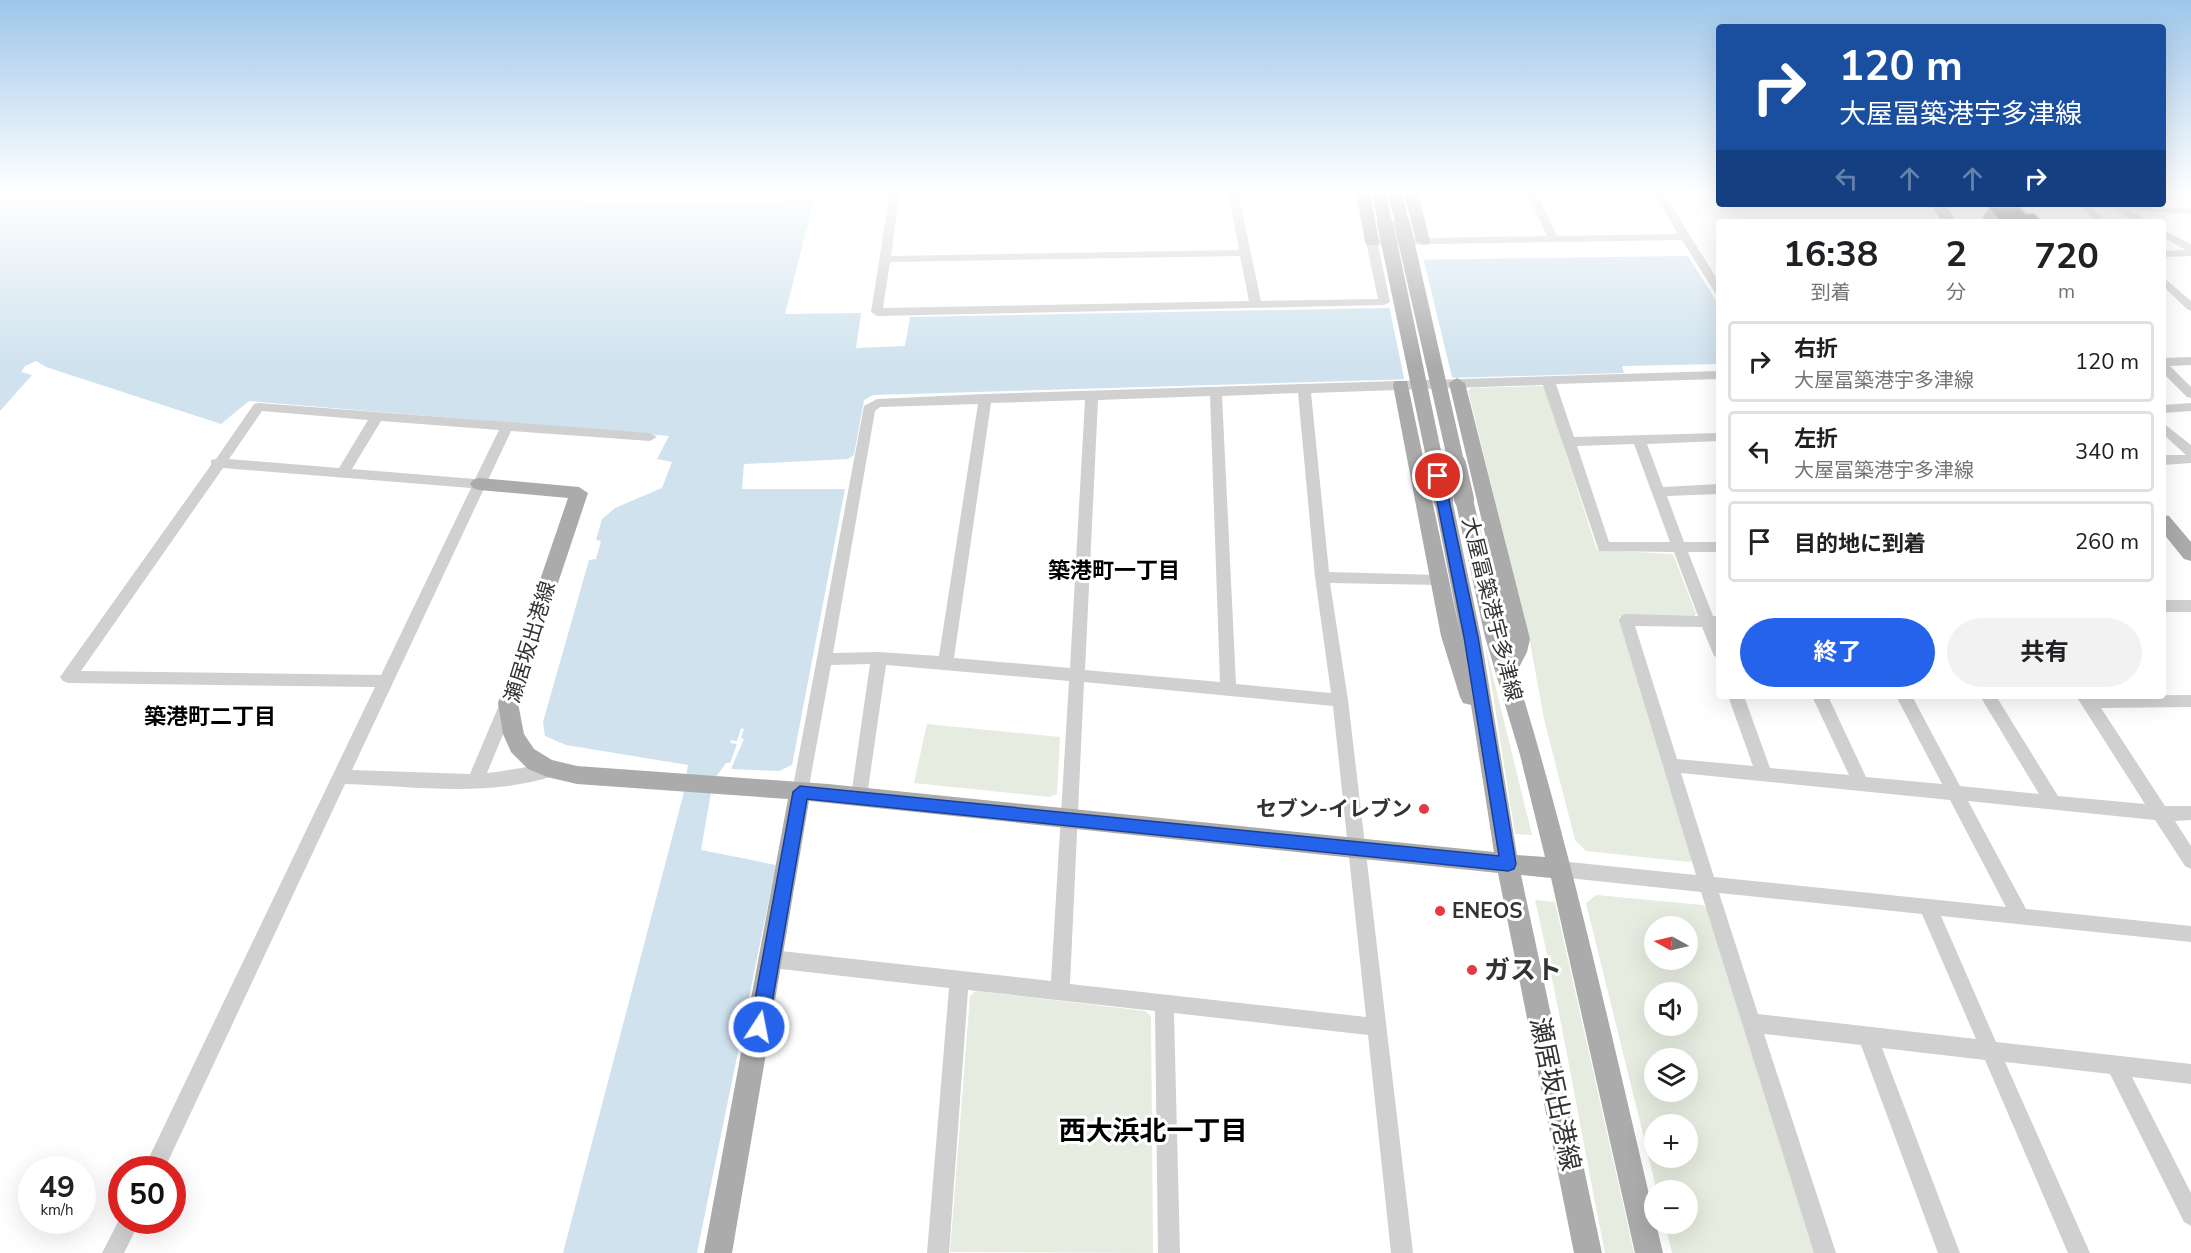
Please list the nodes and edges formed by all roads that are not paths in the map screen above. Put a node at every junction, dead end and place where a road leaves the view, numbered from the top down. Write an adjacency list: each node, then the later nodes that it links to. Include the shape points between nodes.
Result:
1 (886, 250): 9 (street)
2 (1374, 250): 12 (street, via 1384,302)
3 (1391, 250): 67 (main road, 大屋冨築港宇多津線, bridge, via 1471,637)
4 (1408, 250): 55 (main road, 大屋冨築港宇多津線, bridge)
5 (1693, 250): 11 (street)
6 (1245, 253): 9 (street); 12 (street)
7 (2191, 253): 8 (street)
8 (2166, 255)
9 (885, 259): 12 (street, via 877,312)
10 (2166, 283): 13 (street)
11 (1716, 286)
12 (1256, 306)
13 (2191, 307)
14 (2191, 361): 15 (street)
15 (2166, 364)
16 (2166, 367): 23 (street)
17 (1716, 375): 18 (street)
18 (1548, 381): 19 (street); 34 (street)
19 (1456, 383): 20 (street); 55 (main road, via 1520,639)
20 (1401, 385): 21 (street); 48 (main road)
21 (1304, 388): 22 (street); 47 (street)
22 (1216, 391): 24 (street); 58 (street)
23 (2191, 394)
24 (1092, 395): 25 (street); 56 (street)
25 (985, 398): 53 (street, via 882,402 869,409); 54 (street)
26 (2191, 407): 27 (street)
27 (2166, 409)
28 (377, 416): 29 (street); 38 (street, via 259,407); 39 (street)
29 (507, 426): 31 (street); 40 (street)
30 (2166, 430): 35 (street)
31 (650, 437)
32 (1716, 437): 33 (street)
33 (1639, 441): 34 (street); 42 (street)
34 (1568, 442): 45 (street, via 1604,547)
35 (2191, 452)
36 (2191, 459): 37 (street)
37 (2166, 460)
38 (216, 463): 39 (street); 57 (street, via 68,677)
39 (343, 473): 40 (street)
40 (479, 484): 57 (street); 66 (main road, 瀬居坂出港線, via 579,493)
41 (1716, 489): 42 (street)
42 (1660, 492): 45 (street)
43 (2166, 525): 46 (main road)
44 (1716, 547): 45 (street)
45 (1680, 549): 51 (street)
46 (2191, 554)
47 (1322, 578): 48 (street); 64 (street)
48 (1439, 580): 67 (main road, via 1451,636)
49 (2166, 606): 50 (street)
50 (2191, 606)
51 (1714, 622): 68 (street, via 1626,620)
52 (879, 658): 53 (street); 54 (street); 76 (street)
53 (825, 659): 74 (street)
54 (946, 663): 56 (street)
55 (1506, 673): 84 (main road, 大屋冨築港宇多津線)
56 (1077, 676): 58 (street); 80 (street)
57 (386, 681): 71 (street)
58 (1228, 690): 64 (street)
59 (1737, 699): 70 (street)
60 (1821, 699): 73 (street)
61 (1906, 699): 75 (street)
62 (1990, 699): 77 (street)
63 (2086, 699): 65 (street); 78 (street)
64 (1340, 700): 81 (street)
65 (2191, 701)
66 (508, 703): 69 (main road, 瀬居坂出港線, via 516,743 523,754); 72 (street)
67 (1489, 754): 83 (main road, 大屋冨築港宇多津線)
68 (1671, 765): 70 (street); 85 (street)
69 (550, 770): 72 (street, via 529,777); 74 (main road, 瀬居坂出港線)
70 (1764, 773): 73 (street)
71 (340, 777): 72 (street); 99 (street)
72 (476, 780)
73 (1860, 782): 75 (street)
74 (800, 792): 76 (main road); 89 (main road)
75 (1956, 792): 77 (street); 87 (street)
76 (859, 796): 80 (main road)
77 (2052, 801): 78 (street)
78 (2160, 812): 79 (street); 82 (street)
79 (2191, 813)
80 (1069, 818): 81 (main road); 91 (street)
81 (1355, 848): 83 (main road); 94 (street)
82 (2191, 861)
83 (1508, 864): 84 (main road); 107 (main road, 瀬居坂出港線)
84 (1559, 869): 85 (street); 108 (main road)
85 (1707, 885): 86 (street); 93 (street)
86 (1928, 908): 87 (street); 96 (street)
87 (2020, 916): 88 (street)
88 (2191, 934)
89 (772, 959): 90 (street); 103 (main road)
90 (959, 980): 91 (street); 104 (street)
91 (1060, 992): 92 (street)
92 (1164, 1003): 94 (street); 105 (street)
93 (1752, 1023): 95 (street); 109 (street)
94 (1376, 1027): 106 (street)
95 (1868, 1037): 96 (street); 110 (street)
96 (1990, 1052): 97 (street); 111 (street)
97 (2116, 1066): 98 (street); 100 (street)
98 (2191, 1074)
99 (160, 1156)
100 (2191, 1215)
101 (122, 1234): 102 (street)
102 (113, 1253)
103 (718, 1253)
104 (938, 1253)
105 (1169, 1253)
106 (1402, 1253)
107 (1588, 1253)
108 (1649, 1253)
109 (1825, 1253)
110 (1949, 1253)
111 (2079, 1253)

